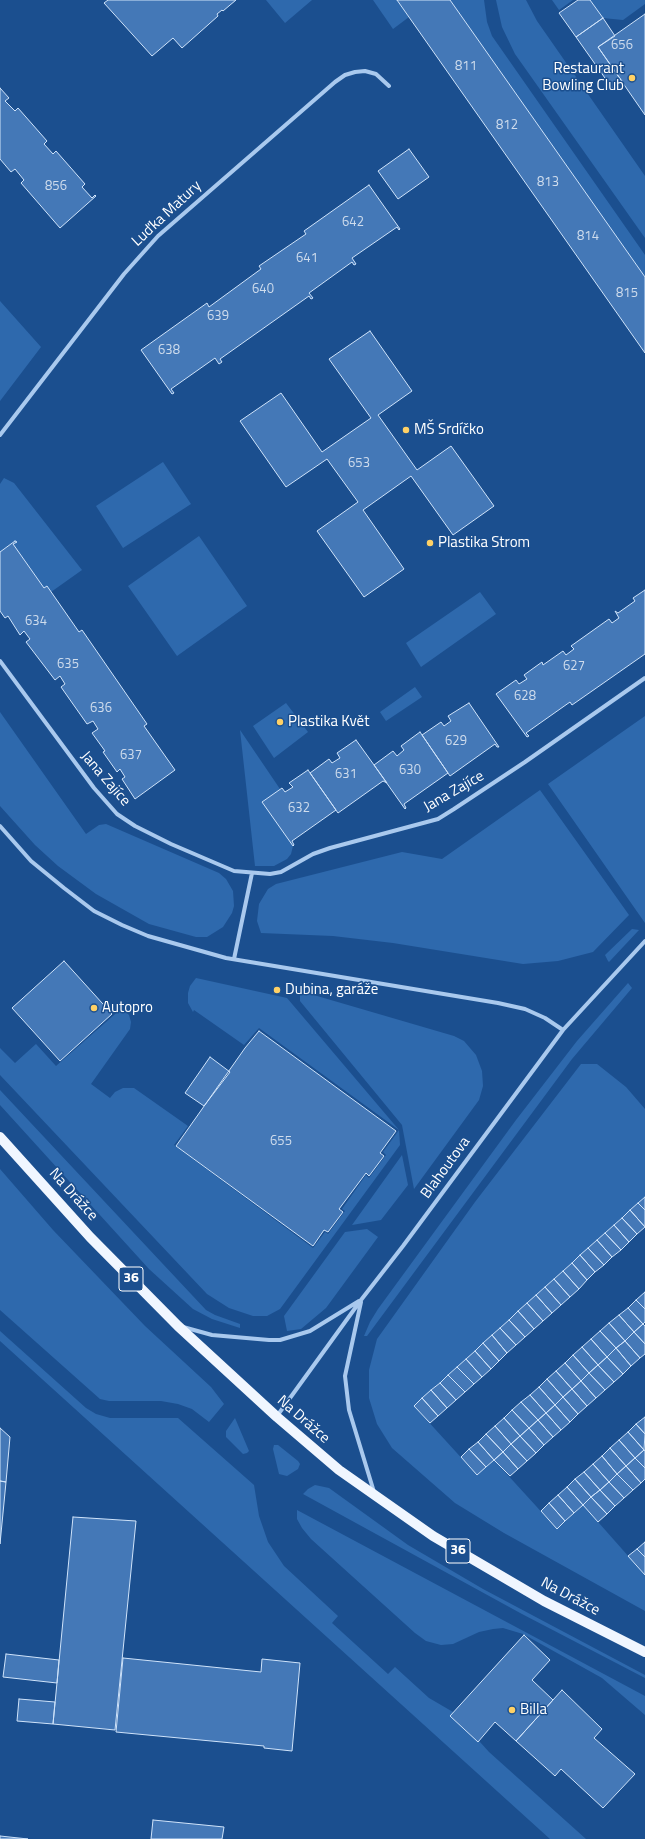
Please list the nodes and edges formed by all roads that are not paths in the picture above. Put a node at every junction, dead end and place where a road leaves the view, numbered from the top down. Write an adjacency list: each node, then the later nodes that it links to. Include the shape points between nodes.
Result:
1 (389, 86): 2 (street, Luďka Matury, via 376,74 366,71 355,72 335,82 158,236 124,274)
2 (0, 435)
3 (0, 661): 6 (street, Jana Zajíce, via 94,788 117,814 171,844 234,871)
4 (645, 678): 6 (street, Jana Zajíce, via 438,819 324,850 281,872)
5 (0, 826): 8 (street, via 31,861 94,911 148,936)
6 (252, 874): 8 (street)
7 (645, 941): 9 (street, Blahoutova)
8 (234, 959): 9 (street, via 498,1003 525,1009)
9 (563, 1030): 11 (street, Blahoutova)
10 (0, 1137): 12 (main road, Na Drážce / 36, via 90,1237)
11 (361, 1300): 12 (street, via 310,1331 280,1340 212,1335); 13 (street, Blahoutova); 14 (street, via 346,1380 349,1410)
12 (178, 1326): 13 (main road, Na Drážce / 36)
13 (276, 1417): 14 (main road, Na Drážce / 36, via 338,1470)
14 (376, 1496): 15 (main road, Na Drážce / 36, via 433,1536 544,1601)
15 (645, 1652)

